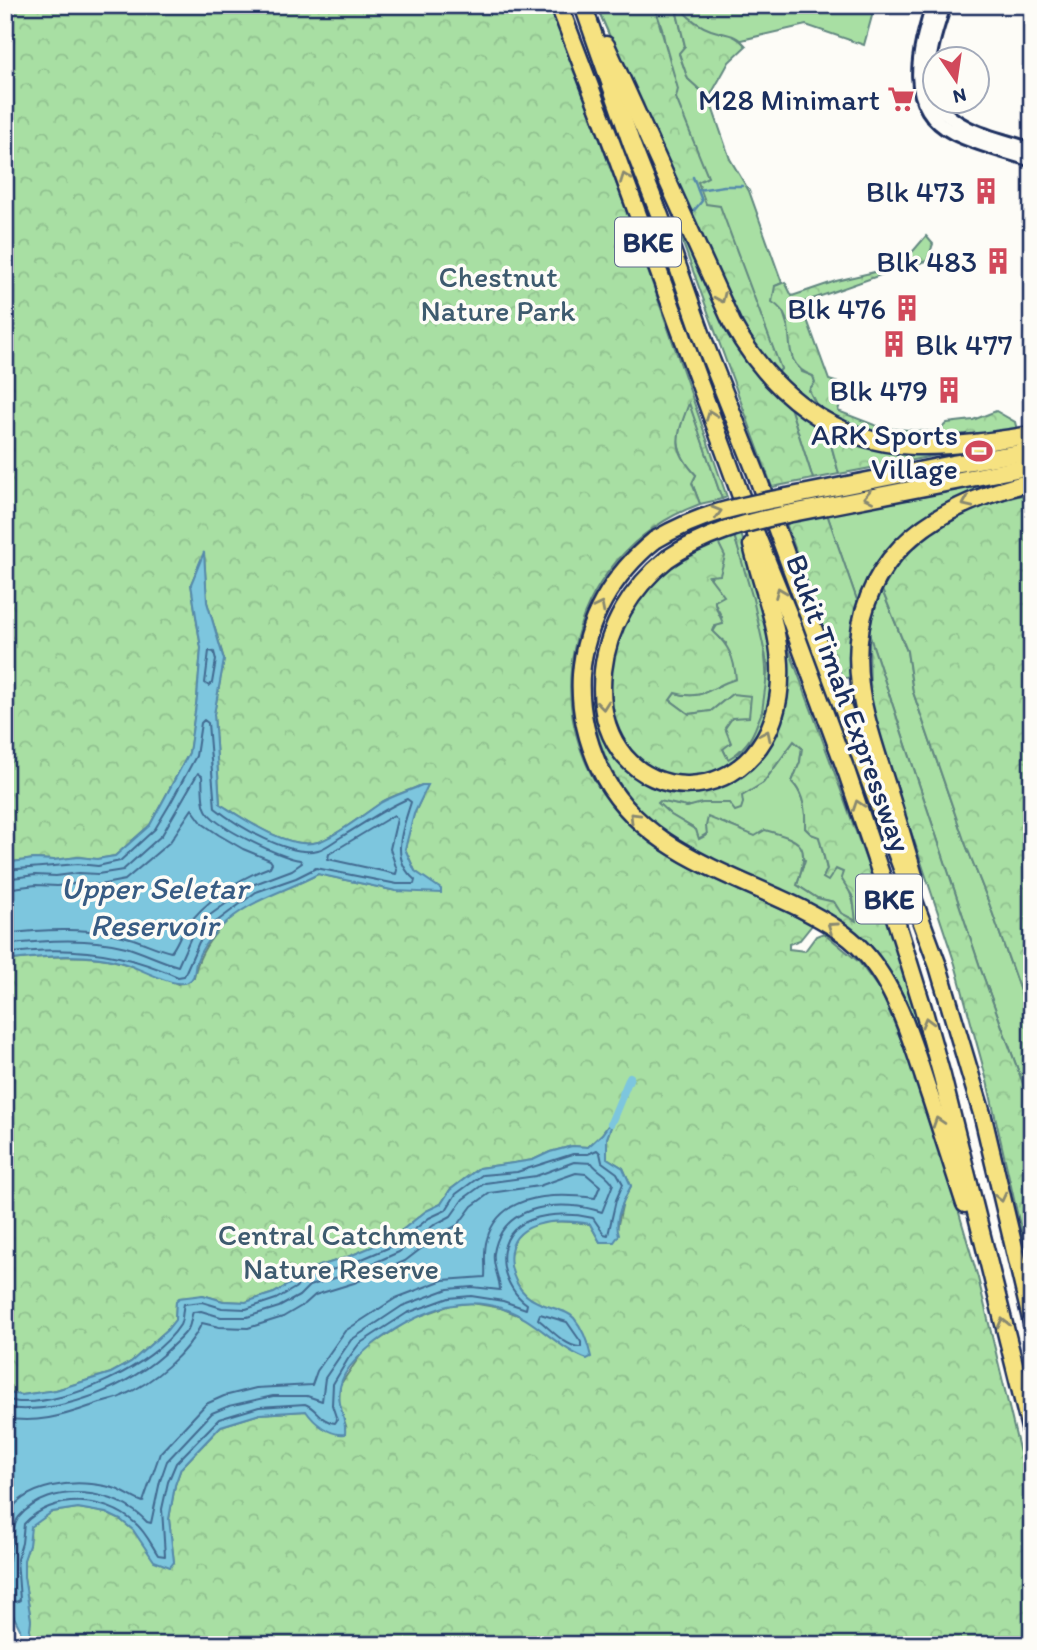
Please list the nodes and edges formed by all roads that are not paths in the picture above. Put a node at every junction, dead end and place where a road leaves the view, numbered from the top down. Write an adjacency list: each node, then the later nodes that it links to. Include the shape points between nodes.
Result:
1 (559, 5): 13 (highway, Bukit Timah Expressway / BKE, one-way to 1)
2 (933, 5): 8 (street, via 918,68 922,94 933,115 962,136)
3 (944, 5): 5 (street)
4 (583, 6): 9 (highway, one-way to 9, via 607,47 732,323 756,362 792,399 819,418 859,436 912,446); 14 (highway, Bukit Timah Expressway / BKE, via 705,347 756,472)
5 (934, 46)
6 (949, 116): 7 (street, via 959,125)
7 (1032, 150)
8 (1032, 160)
9 (1032, 435)
10 (1032, 451): 15 (highway, one-way to 10, bridge, via 974,1235 914,1048 886,981 862,950 828,923 690,858 630,814 594,757 580,690 593,621 627,566 655,540 694,520 735,507)
11 (1032, 466): 13 (highway, one-way to 13, bridge, via 754,521 717,532 667,559 632,595 611,635 602,683 604,711 610,736 625,758 646,774 685,787 735,772 759,749 772,723 780,664 774,625)
12 (1032, 482): 14 (highway, one-way to 14, via 984,496 925,526 889,559 861,624 860,686)
13 (743, 502): 15 (highway, Bukit Timah Expressway / BKE, one-way to 13, via 923,1008 887,892 789,613)
14 (938, 966): 16 (highway, Bukit Timah Expressway / BKE, one-way to 16, via 983,1117)
15 (986, 1255): 17 (highway, Bukit Timah Expressway / BKE, one-way to 15)
16 (1032, 1323)
17 (1032, 1436)

